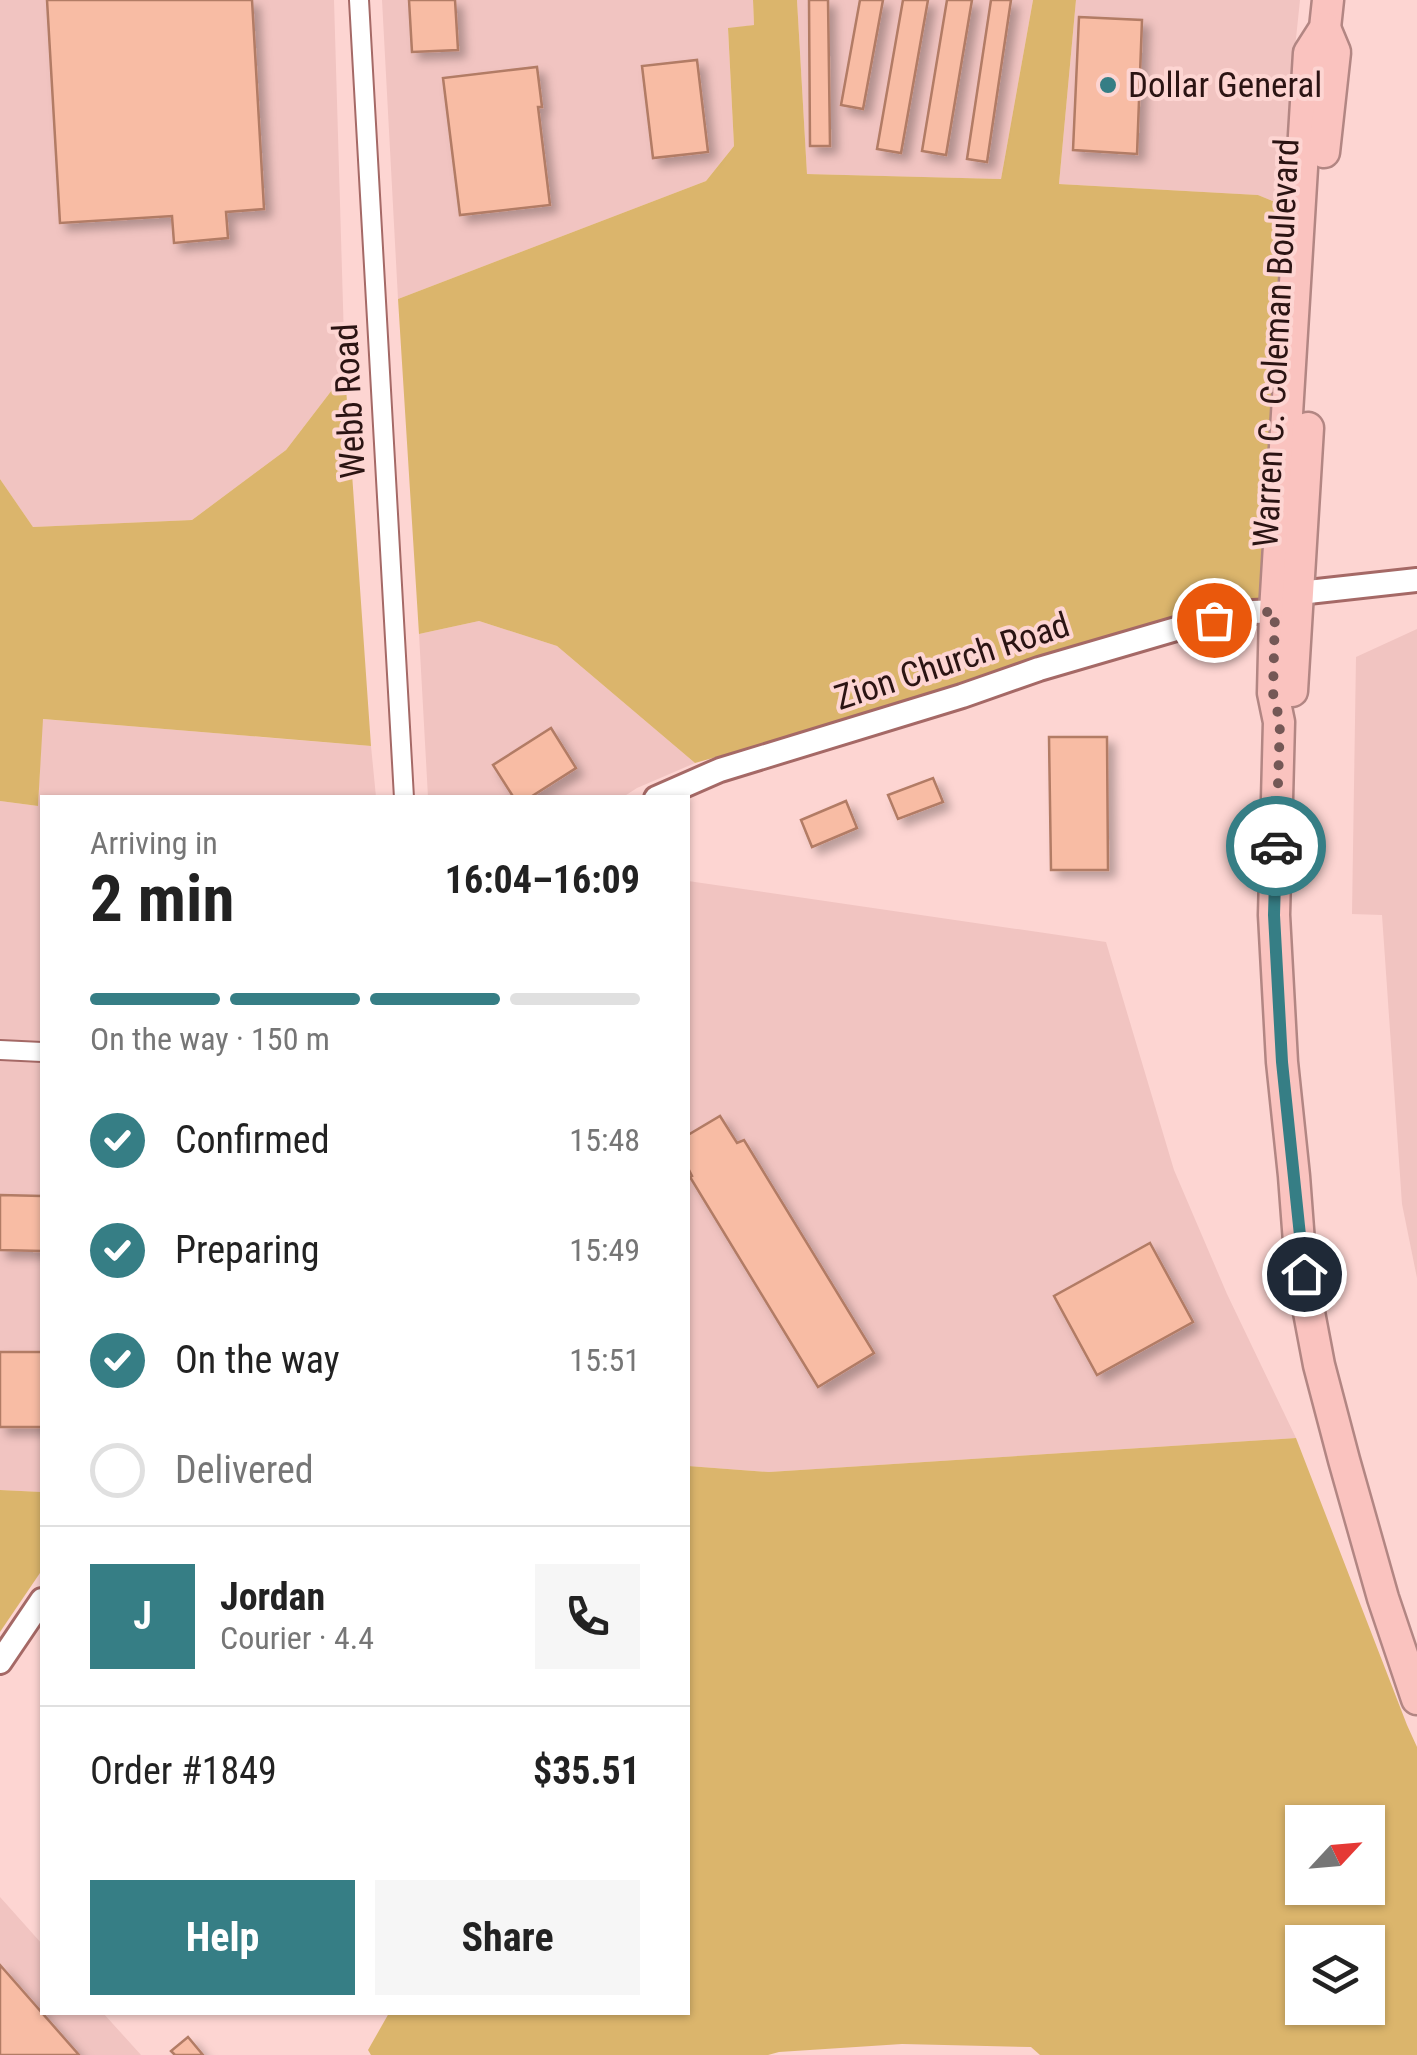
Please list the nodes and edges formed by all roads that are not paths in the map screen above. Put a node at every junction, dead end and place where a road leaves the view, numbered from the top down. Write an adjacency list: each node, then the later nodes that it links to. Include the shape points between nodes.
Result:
1 (359, 0): 5 (street, Webb Road)
2 (1326, 14): 4 (highway, Warren C. Coleman Boulevard, via 1334,52)
3 (1417, 580): 4 (street, Zion Church Road)
4 (1287, 602): 6 (street, Zion Church Road, via 1040,669 720,770); 11 (highway, Warren C. Coleman Boulevard, via 1273,693 1280,722 1274,915 1299,1242 1319,1365)
5 (404, 795)
6 (663, 795)
7 (0, 1050): 8 (street)
8 (40, 1052)
9 (40, 1603): 10 (street)
10 (0, 1662)
11 (1417, 1699)

